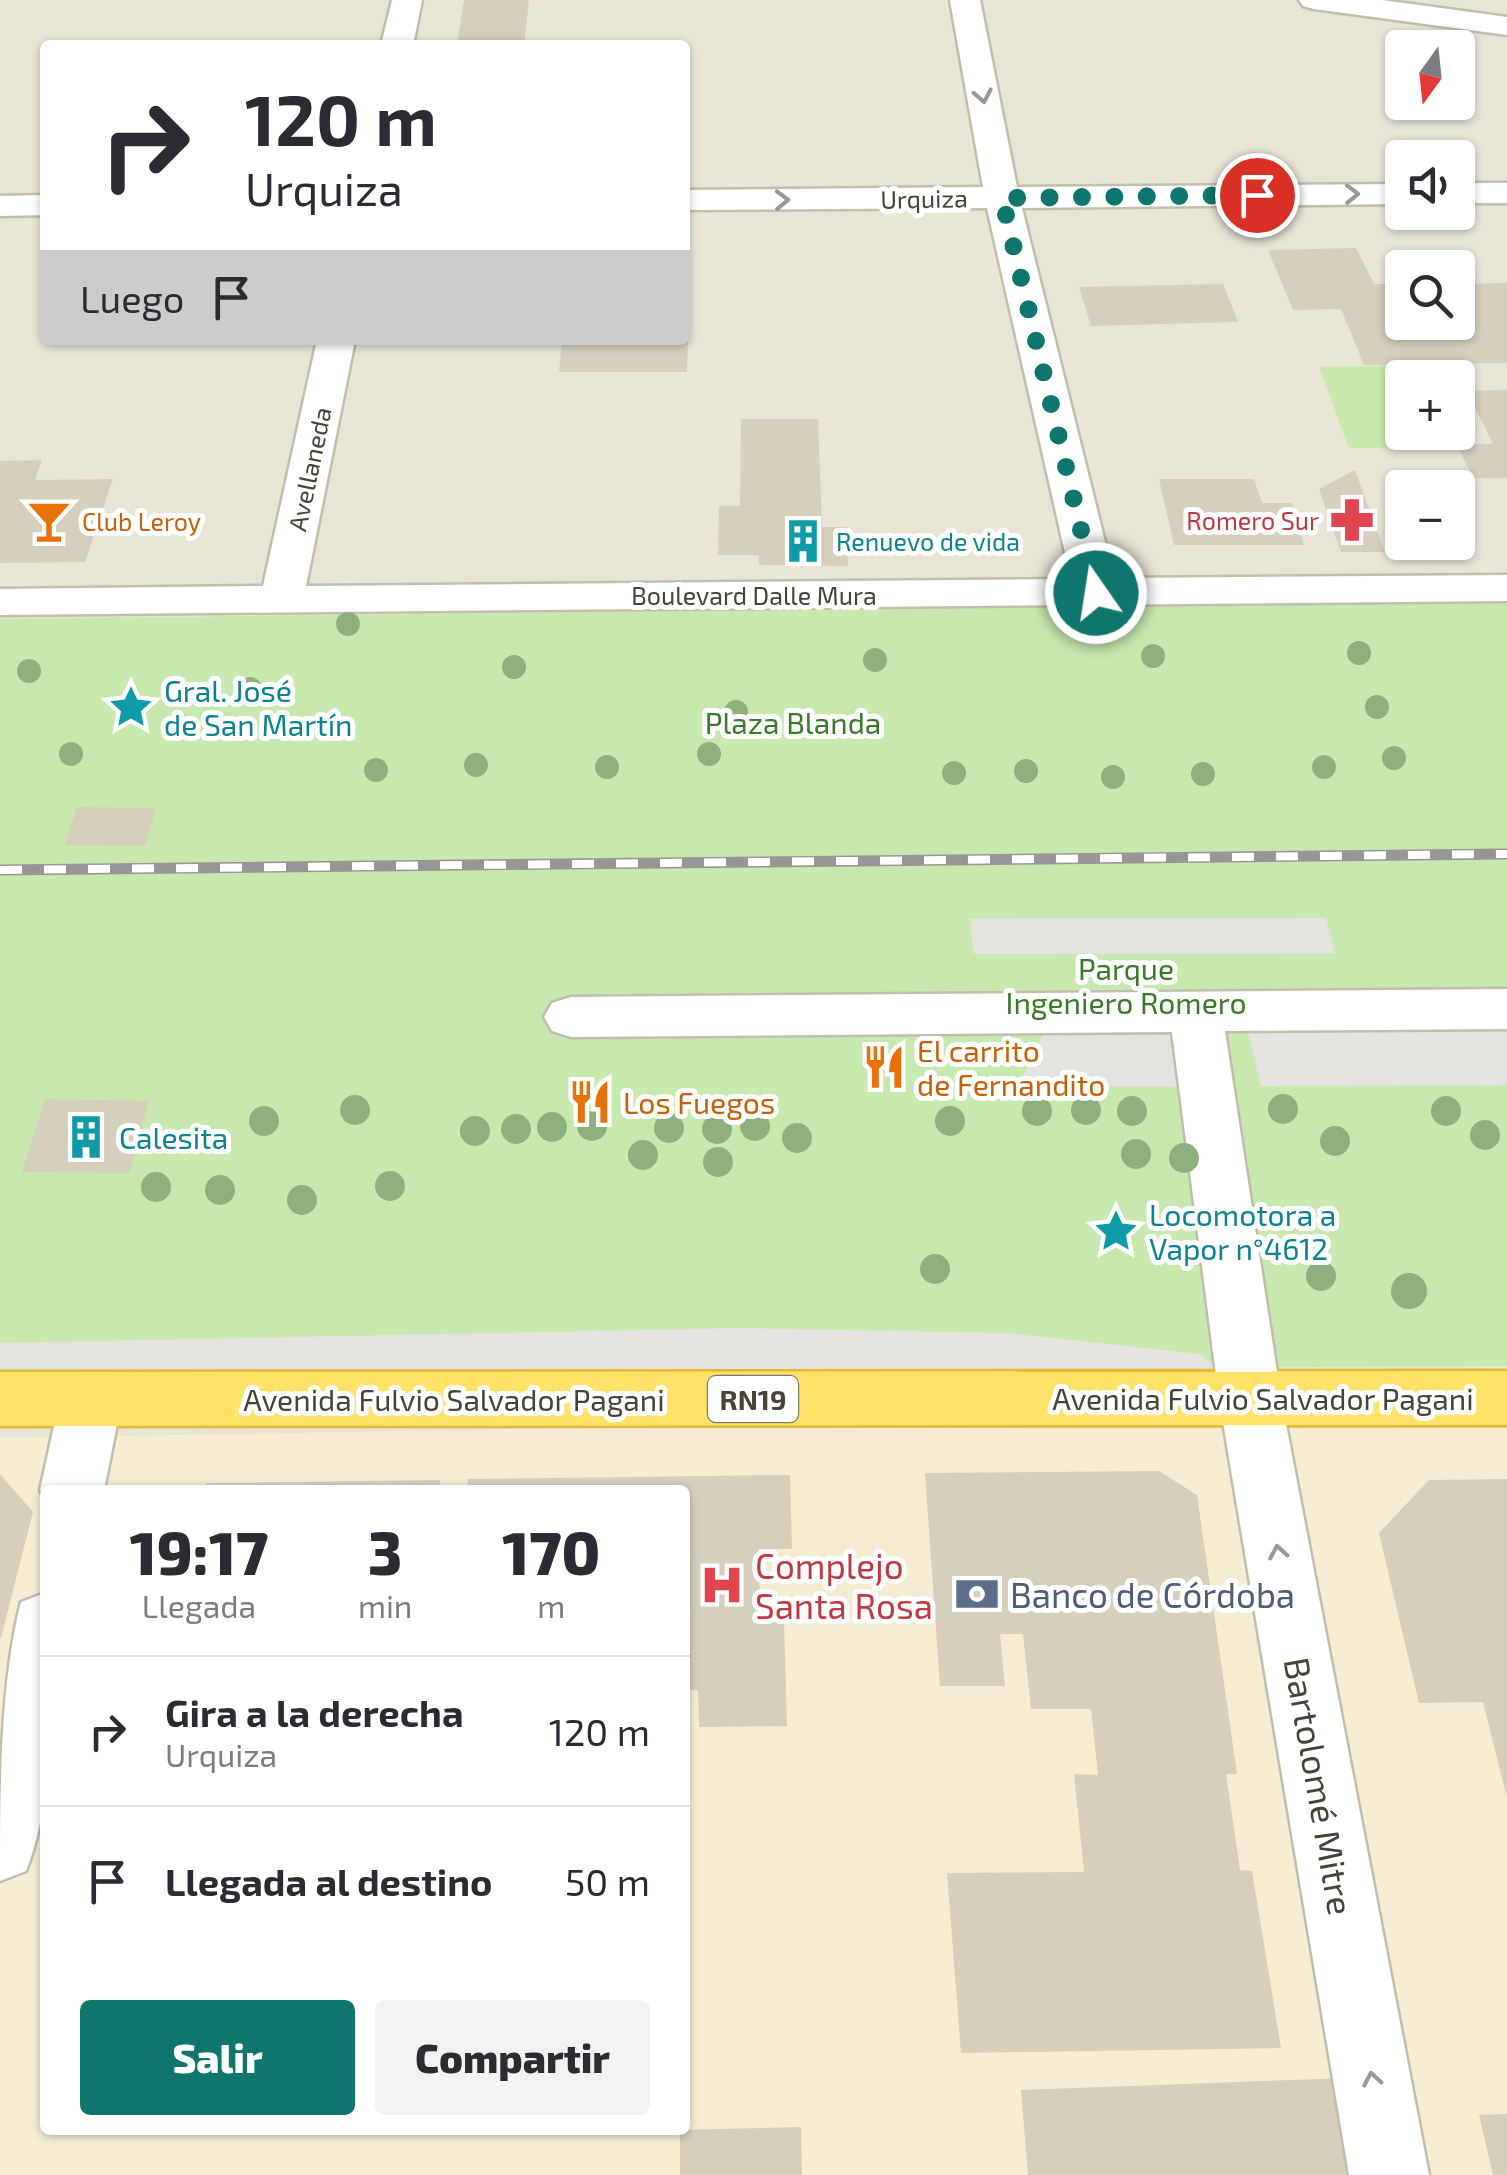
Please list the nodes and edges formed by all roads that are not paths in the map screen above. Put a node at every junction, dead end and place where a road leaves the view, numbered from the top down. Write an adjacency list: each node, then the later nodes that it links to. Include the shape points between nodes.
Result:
1 (406, 0): 5 (street)
2 (964, 0): 9 (street, one-way to 9)
3 (1314, 0): 4 (street)
4 (1507, 26)
5 (398, 40)
6 (1507, 193): 8 (street)
7 (1385, 194): 9 (street, Urquiza, one-way to 7)
8 (1475, 194)
9 (1002, 198): 10 (street, Urquiza, one-way to 9); 15 (street)
10 (690, 200)
11 (40, 205): 12 (street)
12 (0, 206)
13 (335, 345): 16 (street, Avellaneda)
14 (1507, 588): 15 (street, Boulevard Dalle Mura)
15 (1096, 593): 16 (street, Boulevard Dalle Mura)
16 (282, 598): 17 (street, Boulevard Dalle Mura)
17 (0, 602)
18 (1507, 1009): 19 (street)
19 (1196, 1014): 20 (street); 21 (street, Bartolomé Mitre)
20 (571, 1017)
21 (1250, 1398): 22 (highway, Avenida Fulvio Salvador Pagani / RN19); 24 (highway, Avenida Fulvio Salvador Pagani / RN19); 28 (street, Bartolomé Mitre, one-way to 21)
22 (1507, 1398)
23 (0, 1399): 24 (highway, Avenida Fulvio Salvador Pagani / RN19)
24 (91, 1399): 25 (street)
25 (73, 1485)
26 (40, 1649): 27 (street)
27 (0, 1845)
28 (1389, 2175)

